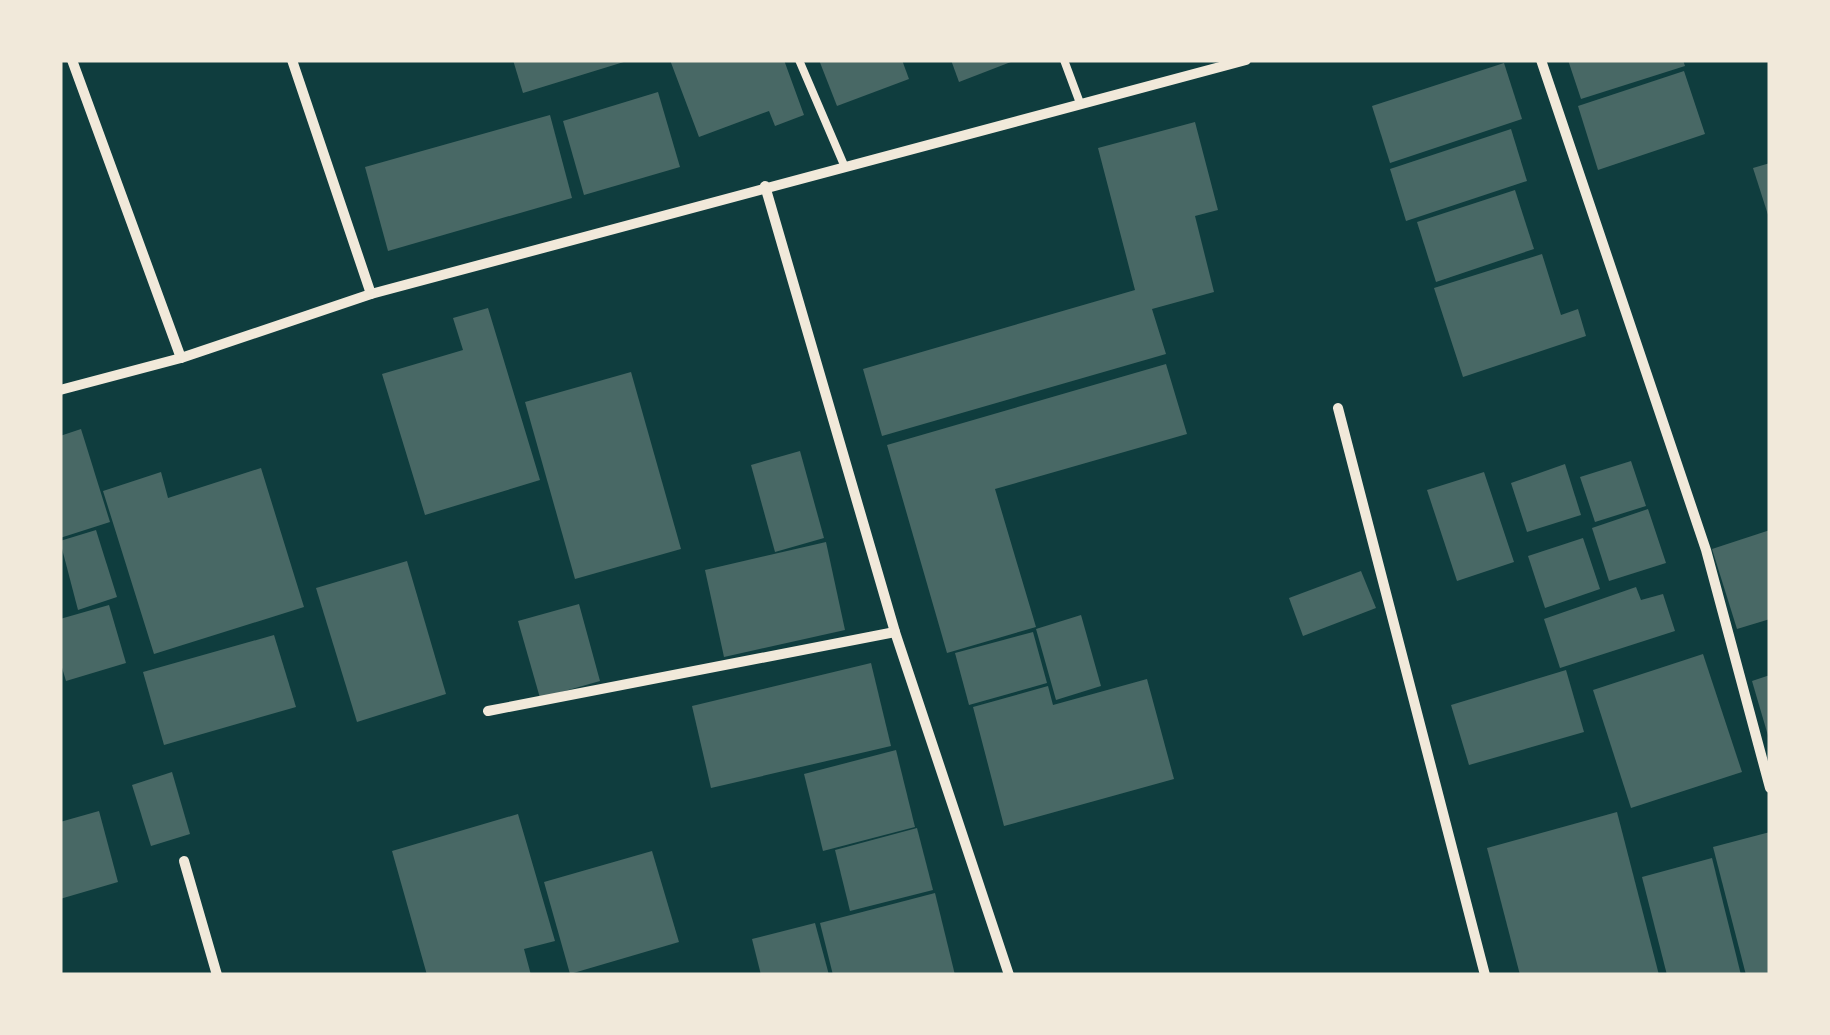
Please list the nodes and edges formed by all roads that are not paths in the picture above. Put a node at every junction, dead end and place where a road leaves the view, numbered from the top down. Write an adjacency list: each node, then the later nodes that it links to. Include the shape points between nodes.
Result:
1 (72, 60): 11 (street)
2 (292, 60): 10 (street)
3 (799, 60): 8 (lane)
4 (1064, 60): 7 (lane)
5 (1246, 60): 7 (street)
6 (1542, 60): 16 (street, via 1706,550)
7 (1080, 102): 8 (street)
8 (844, 165): 9 (street)
9 (765, 186): 10 (street); 14 (street)
10 (371, 294): 11 (street)
11 (181, 358): 12 (street)
12 (60, 390)
13 (1338, 408): 20 (street)
14 (895, 632): 15 (street); 19 (street)
15 (488, 711)
16 (1770, 788)
17 (184, 861): 18 (street)
18 (217, 975)
19 (1009, 975)
20 (1485, 975)

